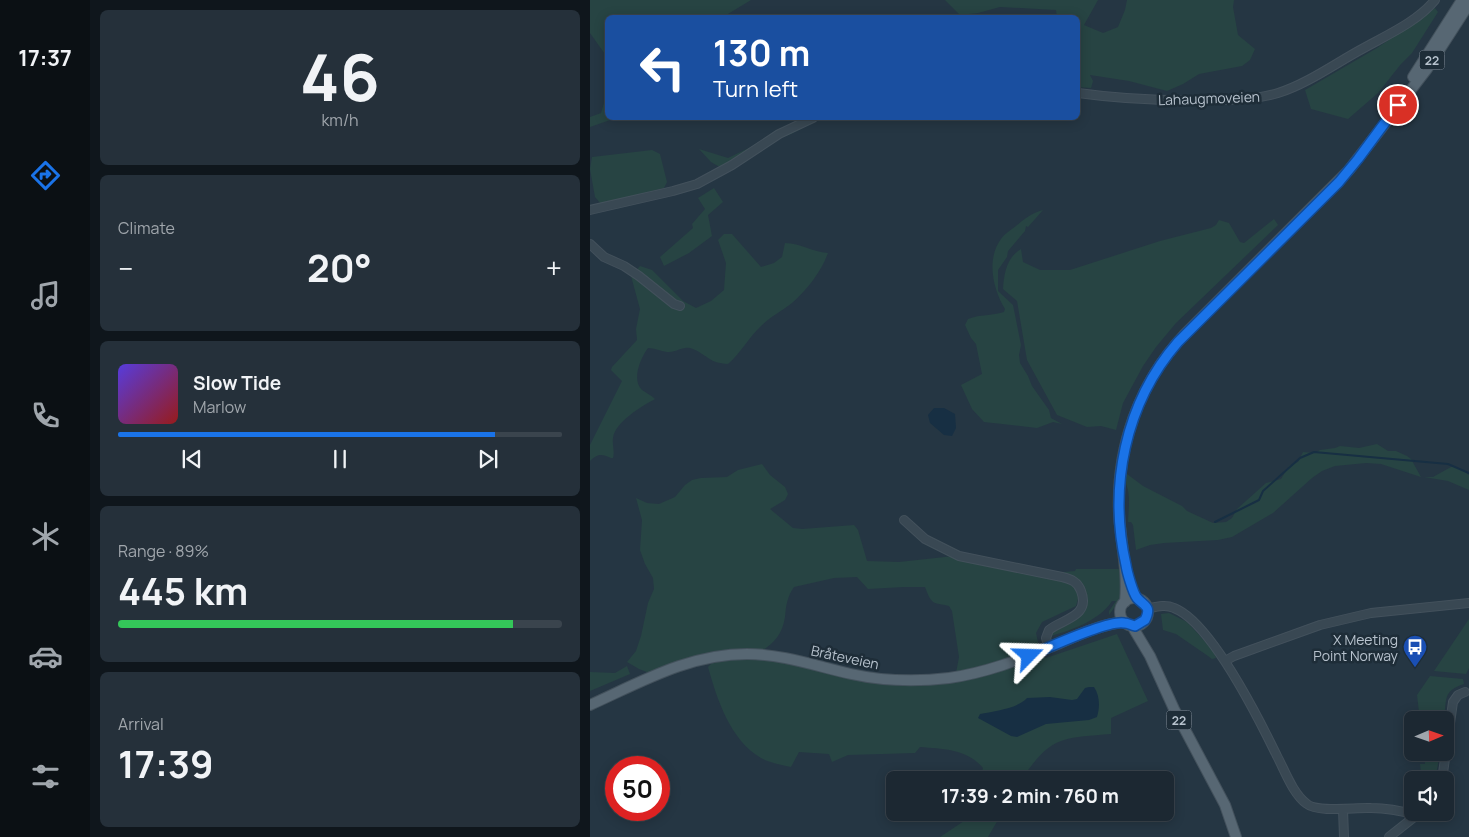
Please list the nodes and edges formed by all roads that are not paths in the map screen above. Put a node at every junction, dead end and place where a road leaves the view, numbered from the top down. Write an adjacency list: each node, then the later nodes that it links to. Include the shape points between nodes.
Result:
1 (1435, 0): 4 (street, Lahaugmoveien, via 1388,34 1277,94 1246,100 1161,101)
2 (1462, 0): 5 (main road, 22)
3 (1469, 4): 5 (main road, 22)
4 (1080, 93)
5 (1391, 114): 11 (main road, 22, via 1339,182 1184,334 1152,378 1132,423 1121,469 1120,516)
6 (809, 120): 7 (street, via 772,138 703,182)
7 (591, 211)
8 (590, 244): 9 (street, via 604,257 628,268)
9 (680, 306)
10 (904, 520): 19 (street, via 926,539 959,556 1062,577 1076,583 1082,595 1081,608 1072,618 1049,630 1046,638)
11 (1126, 567): 12 (main road, 22); 14 (main road, 22)
12 (1138, 599): 14 (main road, via 1130,599); 15 (main road, 22)
13 (1469, 602): 21 (street, via 1371,613 1320,625)
14 (1123, 606): 17 (main road, 22, via 1121,617); 18 (main road, Bråteveien)
15 (1147, 609): 16 (main road, 22); 21 (street, via 1164,606 1180,611 1199,628)
16 (1143, 622): 17 (main road); 20 (main road, 22)
17 (1129, 624): 18 (main road, Bråteveien); 20 (main road, 22)
18 (1096, 628): 19 (main road, Bråteveien)
19 (1049, 648): 23 (main road, Bråteveien, via 986,670 920,680 868,678 767,655 722,655 678,665)
20 (1150, 656): 25 (main road, 22)
21 (1225, 661): 26 (street, via 1298,794 1312,807)
22 (1465, 692): 24 (street, via 1453,702)
23 (590, 705)
24 (1443, 771)
25 (1211, 782): 29 (main road, 22); 30 (main road, 22, via 1225,805)
26 (1343, 809): 27 (street); 31 (street)
27 (1404, 812)
28 (1409, 821): 32 (street)
29 (1230, 837)
30 (1236, 837)
31 (1344, 837)
32 (1389, 837)

